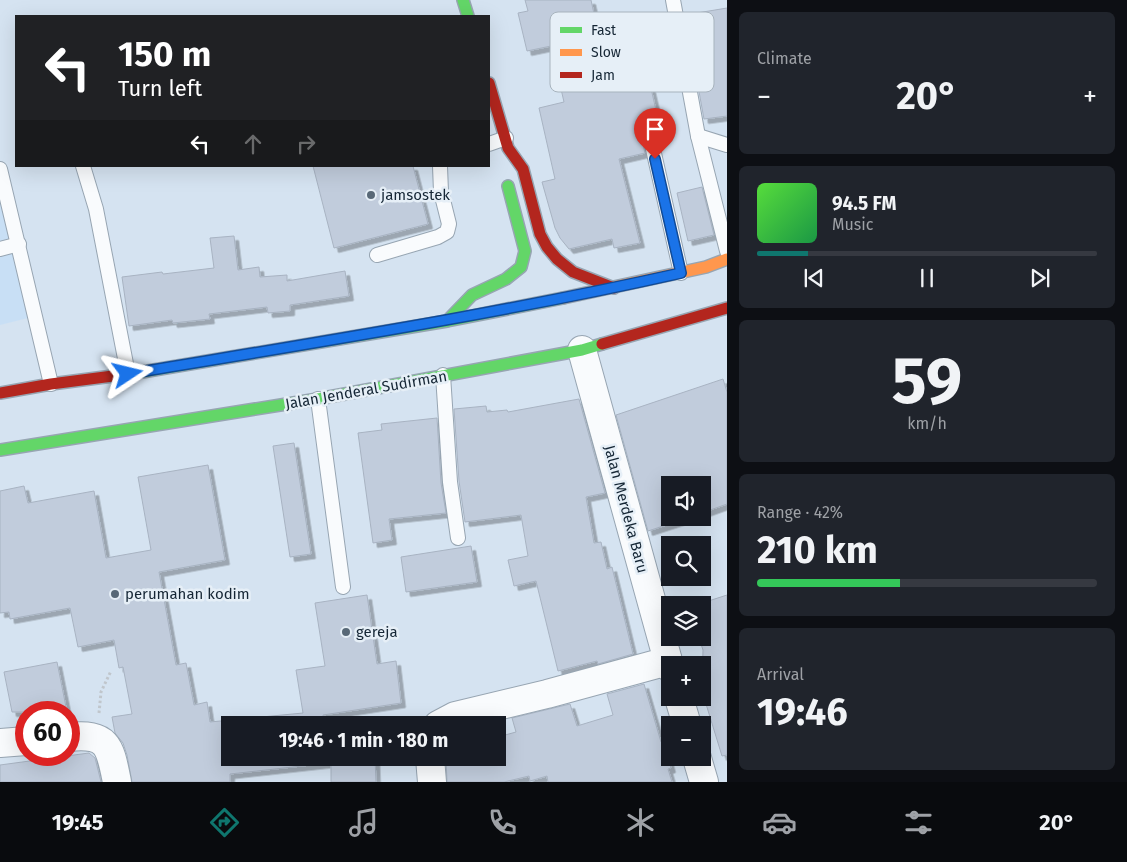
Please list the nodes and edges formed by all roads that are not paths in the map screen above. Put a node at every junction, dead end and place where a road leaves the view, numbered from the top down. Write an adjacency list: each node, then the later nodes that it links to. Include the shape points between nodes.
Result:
1 (463, 0): 2 (main road)
2 (468, 15)
3 (490, 86): 7 (main road)
4 (690, 92): 5 (lane)
5 (698, 136): 9 (lane); 15 (lane)
6 (651, 140): 18 (lane)
7 (507, 143): 8 (lane); 19 (main road, via 523,169 540,234 547,247 573,272); 21 (main road, via 505,167 525,251 521,266 511,276 472,295)
8 (490, 144)
9 (727, 146)
10 (83, 167): 23 (lane, via 96,209)
11 (440, 167): 16 (lane, via 441,192 449,224 447,232)
12 (0, 169): 13 (lane)
13 (19, 244): 14 (lane); 25 (lane)
14 (0, 249)
15 (727, 251)
16 (377, 256)
17 (727, 259): 18 (main road)
18 (681, 273): 19 (main road)
19 (614, 288): 21 (main road)
20 (727, 308): 22 (main road, Jalan Jenderal Sudirman)
21 (447, 320): 23 (main road)
22 (582, 350): 24 (main road, Jalan Jenderal Sudirman); 31 (street, Jalan Merdeka Baru)
23 (128, 374): 25 (main road)
24 (443, 376): 27 (main road, Jalan Jenderal Sudirman); 29 (lane, via 450,482)
25 (51, 384): 26 (main road)
26 (0, 393)
27 (318, 399): 28 (main road, Jalan Jenderal Sudirman); 30 (lane)
28 (0, 450)
29 (458, 538)
30 (342, 587)
31 (667, 656)
32 (661, 666): 33 (street)
33 (456, 716)
34 (80, 736): 39 (street, via 98,738 106,744)
35 (15, 742): 36 (street)
36 (0, 744)
37 (431, 766): 40 (street)
38 (699, 766): 41 (street)
39 (117, 782)
40 (432, 782)
41 (704, 782)

